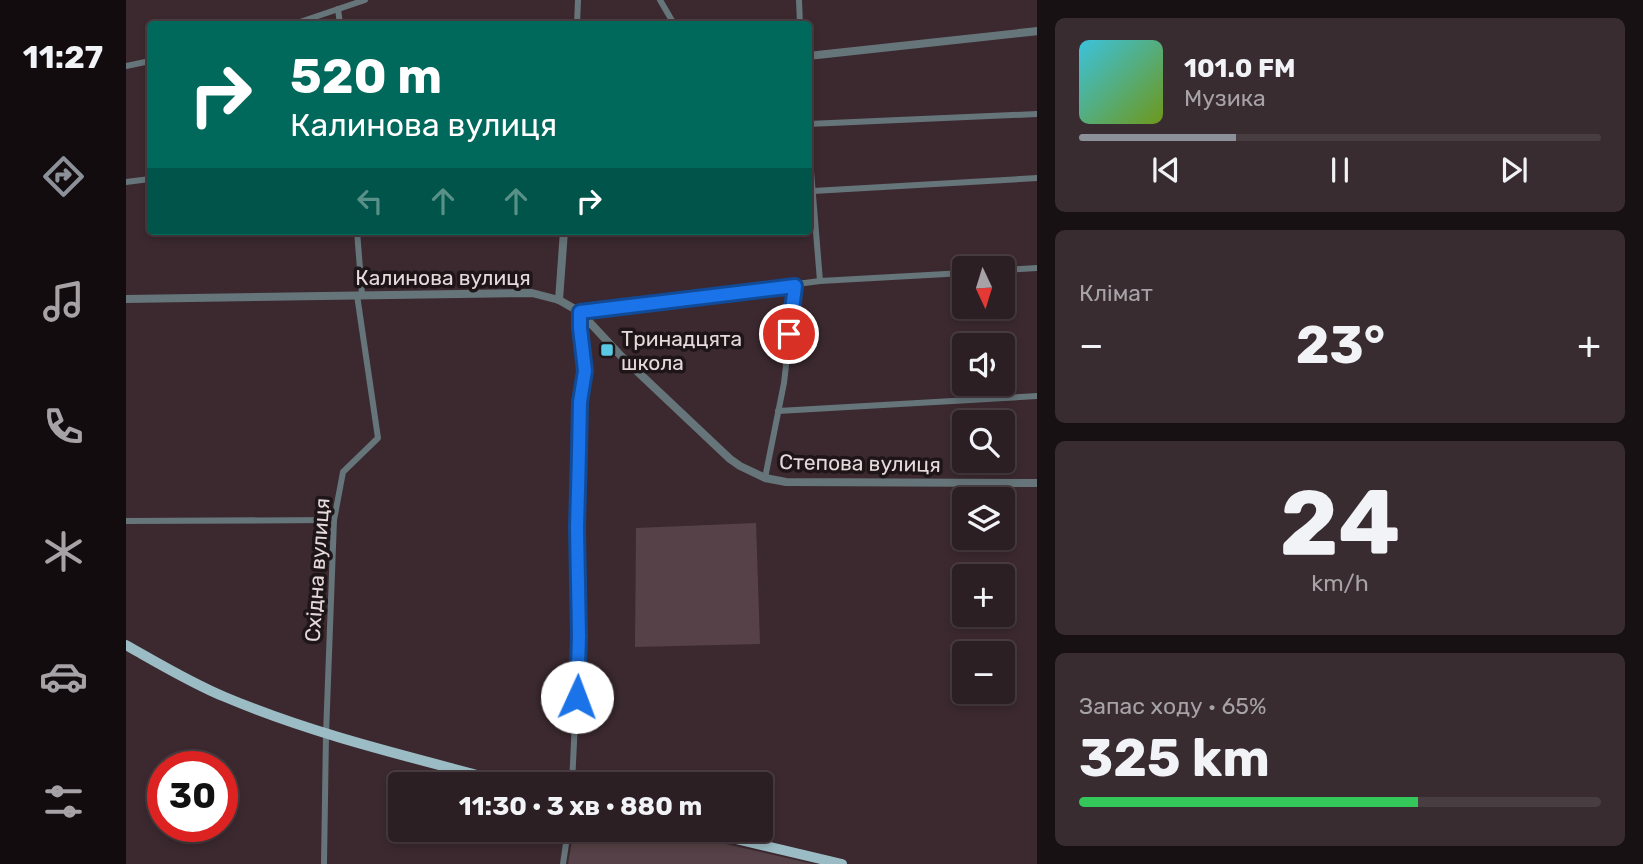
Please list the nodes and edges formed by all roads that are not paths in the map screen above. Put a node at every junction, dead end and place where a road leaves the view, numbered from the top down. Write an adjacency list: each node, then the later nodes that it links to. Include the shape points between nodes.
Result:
1 (365, 0): 5 (street)
2 (578, 0): 8 (street)
3 (660, 0): 9 (street)
4 (799, 0): 10 (street)
5 (338, 9): 6 (street); 7 (street)
6 (303, 21)
7 (340, 21)
8 (577, 21)
9 (672, 21)
10 (800, 21)
11 (1037, 31): 12 (street)
12 (812, 57)
13 (147, 62): 14 (street)
14 (126, 65)
15 (1037, 114): 16 (street)
16 (812, 124)
17 (1037, 178): 21 (street)
18 (147, 179): 20 (street)
19 (812, 180): 21 (street)
20 (126, 181)
21 (813, 191): 27 (street)
22 (357, 235): 29 (street, Східна вулиця)
23 (564, 235): 31 (street)
24 (1037, 268): 25 (street)
25 (1015, 269)
26 (952, 274): 27 (street)
27 (820, 281): 28 (street)
28 (795, 286): 32 (street); 34 (street)
29 (359, 294): 30 (street, Калинова вулиця); 31 (street, Калинова вулиця, via 532,293); 37 (street, Східна вулиця, via 378,438 343,472)
30 (126, 299)
31 (559, 300): 32 (street, Калинова вулиця)
32 (580, 312): 35 (street, Степова вулиця, via 696,429 740,466); 42 (street, via 585,371 580,402 579,636)
33 (1037, 396): 34 (street)
34 (778, 411): 35 (street)
35 (765, 478): 36 (street, Степова вулиця, via 786,482)
36 (1037, 483)
37 (334, 520): 38 (street); 40 (street, Східна вулиця)
38 (126, 521)
39 (126, 645): 40 (main road, via 222,696)
40 (326, 734): 41 (main road); 45 (street, Східна вулиця)
41 (467, 772)
42 (573, 772)
43 (566, 842): 46 (street)
44 (749, 842): 47 (main road)
45 (324, 864)
46 (563, 864)
47 (842, 864)

